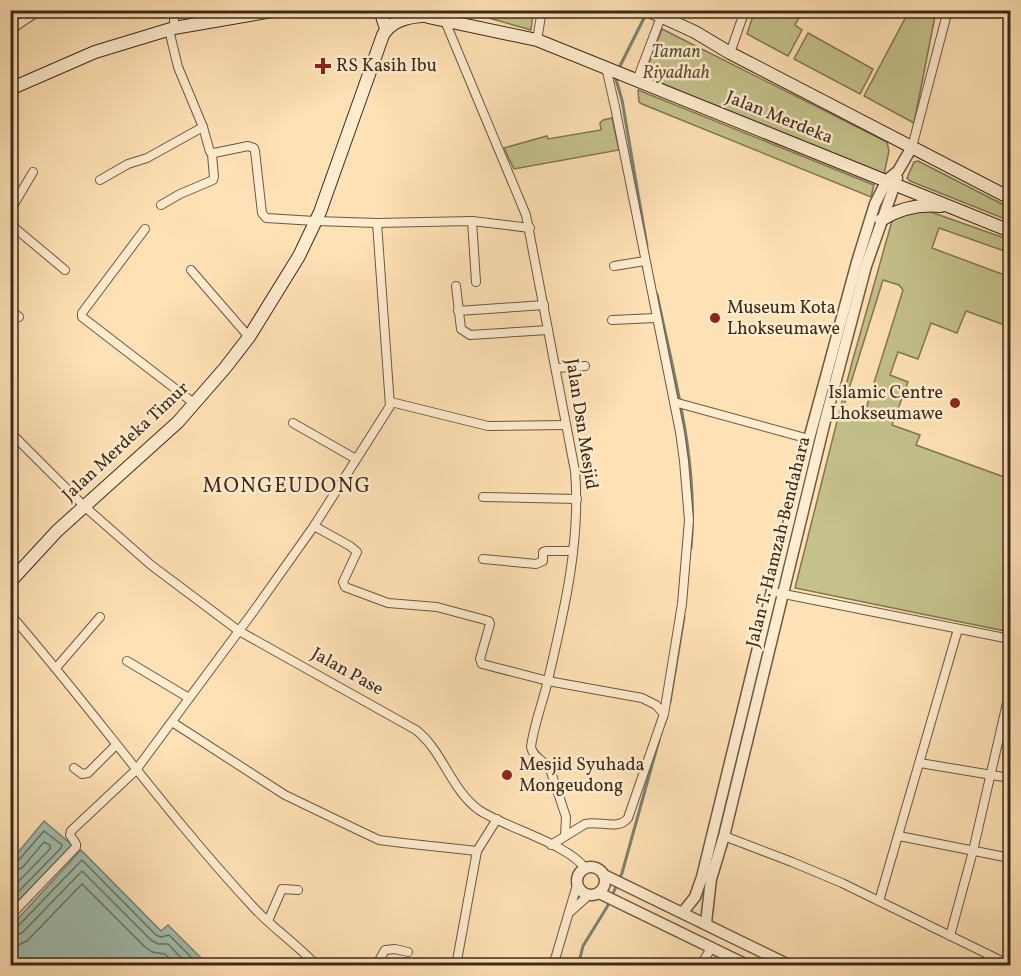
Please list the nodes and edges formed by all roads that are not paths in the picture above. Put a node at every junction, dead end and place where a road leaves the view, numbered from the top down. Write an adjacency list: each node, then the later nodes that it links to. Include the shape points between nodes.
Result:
1 (40, 10): 13 (street)
2 (174, 10): 11 (street)
3 (278, 10): 11 (main road)
4 (380, 10): 12 (main road)
5 (542, 10): 14 (street)
6 (745, 10): 15 (street)
7 (948, 10): 20 (street)
8 (416, 14): 10 (main road, Jalan Merdeka); 12 (main road)
9 (655, 14): 15 (main road, Jalan Merdeka); 17 (street)
10 (442, 16): 14 (main road, Jalan Merdeka); 34 (street, Jalan Dsn Mesjid)
11 (172, 29): 18 (main road, via 95,52); 19 (street, via 178,67)
12 (386, 29): 30 (main road, Jalan Merdeka Timur)
13 (10, 30)
14 (537, 40): 16 (main road, Jalan Merdeka)
15 (730, 53): 20 (main road, Jalan Merdeka)
16 (606, 68): 17 (main road, Jalan Merdeka); 37 (street)
17 (634, 79): 23 (main road, Jalan Merdeka)
18 (10, 89)
19 (203, 127): 21 (street); 24 (street)
20 (912, 147): 23 (street, Jalan T. Hamzah Bendahara); 25 (main road, Jalan Merdeka)
21 (212, 154): 26 (street, via 214,179); 30 (street, via 254,148 264,216)
22 (33, 172): 28 (street)
23 (893, 179): 27 (main road, Jalan Merdeka); 29 (street, Jalan T. Hamzah Bendahara); 59 (street, Jalan T. Hamzah Bendahara, via 875,204)
24 (100, 180)
25 (1011, 198)
26 (161, 205)
27 (951, 207): 29 (main road, via 908,208); 36 (main road, Jalan Merdeka)
28 (10, 211)
29 (881, 220): 69 (street, Jalan T. Hamzah Bendahara, via 824,425)
30 (315, 221): 32 (street); 50 (main road, Jalan Merdeka Timur, via 299,256)
31 (471, 221): 32 (street); 34 (street); 41 (street)
32 (377, 223): 53 (street)
33 (10, 224): 39 (street)
34 (530, 228): 43 (street, Jalan Dsn Mesjid)
35 (145, 229): 55 (street, via 82,316)
36 (1011, 231)
37 (645, 261): 38 (street); 47 (street)
38 (614, 266)
39 (65, 270)
40 (191, 270): 50 (street)
41 (476, 282)
42 (456, 286): 45 (street)
43 (544, 305): 45 (street); 49 (street, Jalan Dsn Mesjid)
44 (10, 310): 46 (street)
45 (458, 311): 49 (street, via 461,329 470,335)
46 (20, 317)
47 (656, 318): 48 (street); 54 (street)
48 (612, 320)
49 (548, 330): 52 (street, Jalan Dsn Mesjid)
50 (249, 337): 55 (main road, Jalan Merdeka Timur)
51 (585, 366): 52 (street)
52 (556, 368): 57 (street, Jalan Dsn Mesjid)
53 (391, 402): 57 (street, via 488,426); 60 (street)
54 (676, 402): 59 (street); 82 (street, via 689,520 682,604)
55 (195, 404): 63 (main road, Jalan Merdeka Timur)
56 (293, 423): 60 (street)
57 (566, 425): 62 (street, Jalan Dsn Mesjid)
58 (10, 432): 63 (street, Jalan Pase)
59 (809, 439): 68 (street, Jalan T. Hamzah Bendahara)
60 (356, 459): 64 (street)
61 (483, 497): 62 (street)
62 (577, 499): 65 (street, Jalan Dsn Mesjid)
63 (84, 506): 67 (main road, Jalan Merdeka Timur); 73 (street, Jalan Pase, via 151,565)
64 (314, 526): 73 (street); 77 (street, via 357,552 343,582 345,587 388,603 437,608 489,621 480,663)
65 (573, 551): 66 (street, via 545,551 543,561 536,564); 77 (street, Jalan Dsn Mesjid)
66 (483, 559)
67 (10, 582)
68 (771, 591): 69 (street); 80 (street, Jalan T. Hamzah Bendahara)
69 (783, 594): 72 (street); 81 (street, Jalan T. Hamzah Bendahara)
70 (10, 614): 76 (street)
71 (100, 618): 76 (street)
72 (958, 629): 74 (street); 85 (street)
73 (239, 631): 79 (street); 90 (street, Jalan Pase, via 416,730 431,744 471,803)
74 (1011, 639)
75 (127, 660): 79 (street)
76 (56, 668): 84 (street)
77 (548, 681): 82 (street, via 642,698); 91 (street, Jalan Dsn Mesjid, via 531,747 550,769 566,817)
78 (1011, 690): 88 (street)
79 (189, 699): 83 (street)
80 (744, 708): 81 (street); 100 (street, Jalan T. Hamzah Bendahara)
81 (755, 711): 92 (street, Jalan T. Hamzah Bendahara)
82 (664, 714): 91 (street, via 626,822 589,822)
83 (172, 722): 87 (street); 95 (street, via 285,795 379,840)
84 (116, 745): 86 (street, via 86,774); 87 (street)
85 (920, 763): 88 (street); 93 (street)
86 (74, 768)
87 (136, 770): 107 (street, via 71,831 76,847); 108 (street)
88 (992, 775): 89 (street); 96 (street)
89 (1011, 778)
90 (497, 819): 94 (street, Jalan Pase); 95 (street)
91 (565, 835): 94 (street)
92 (724, 836): 100 (street, Jalan T. Hamzah Bendahara); 104 (street)
93 (898, 836): 96 (street); 104 (street)
94 (551, 845): 98 (street, Jalan Pase, via 573,856)
95 (477, 851): 116 (street)
96 (973, 851): 97 (street); 110 (street)
97 (1011, 858)
98 (585, 868): 99 (street, via 598,868); 101 (street, via 578,875)
99 (609, 877): 103 (street); 106 (street)
100 (706, 878): 106 (street, Jalan T. Hamzah Bendahara); 109 (street, Jalan T. Hamzah Bendahara)
101 (577, 885): 103 (street, via 584,893); 105 (street)
102 (298, 890): 108 (street, via 282,890)
103 (598, 895): 105 (street); 111 (street)
104 (879, 901): 110 (street)
105 (570, 912): 117 (street)
106 (683, 912): 109 (street)
107 (10, 916)
108 (268, 921): 114 (street)
109 (706, 923): 120 (street)
110 (950, 936): 113 (street)
111 (712, 947): 118 (street); 119 (street)
112 (408, 952): 115 (street, via 386,950)
113 (1011, 965)
114 (317, 966)
115 (376, 966)
116 (456, 966)
117 (553, 966)
118 (700, 966)
119 (749, 966)
120 (791, 966)

